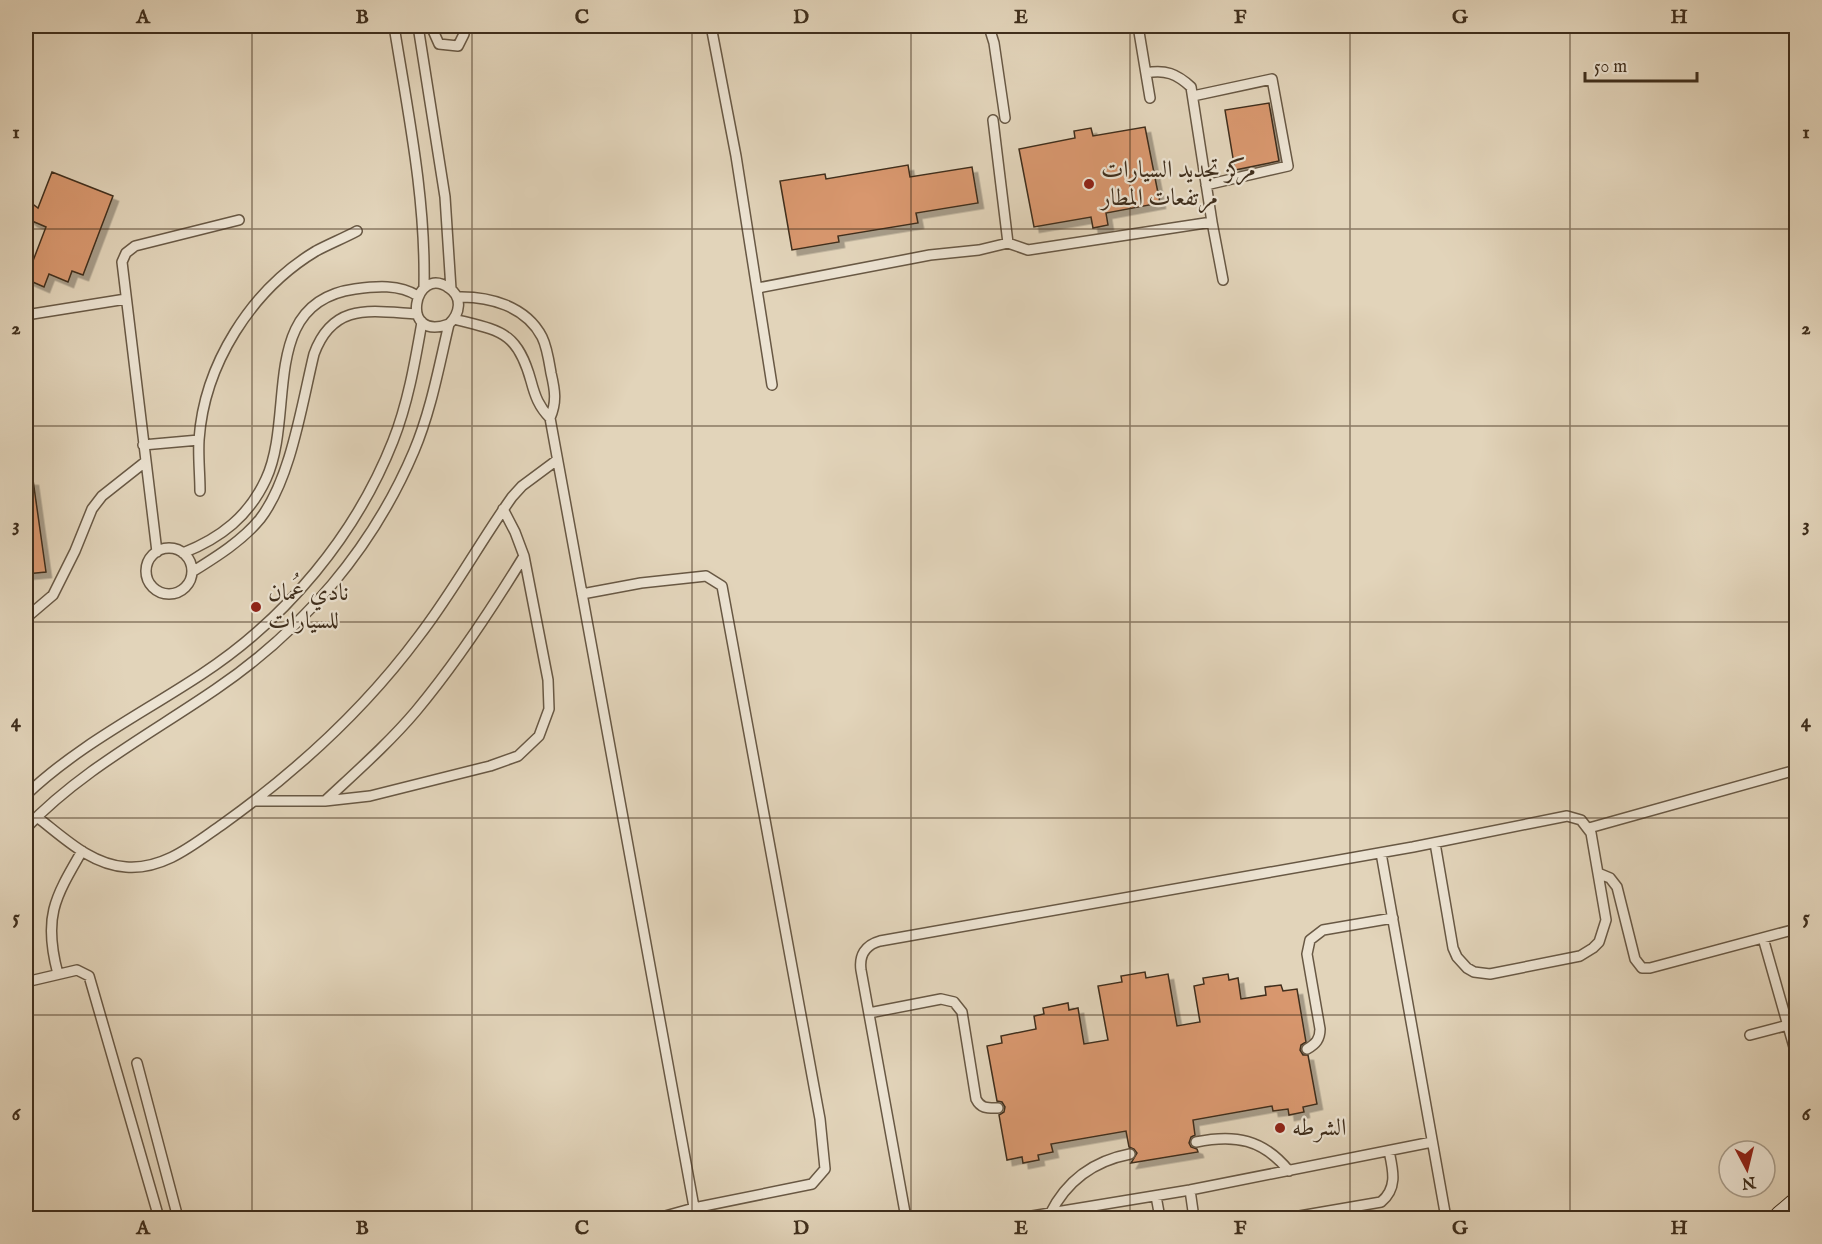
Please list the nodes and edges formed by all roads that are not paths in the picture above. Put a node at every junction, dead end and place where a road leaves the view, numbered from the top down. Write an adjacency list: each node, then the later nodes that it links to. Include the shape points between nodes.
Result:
1 (394, 26): 21 (lane, via 422,202)
2 (418, 26): 20 (lane, via 445,197)
3 (431, 26): 4 (lane, via 439,44 458,46)
4 (463, 26)
5 (711, 26): 19 (lane)
6 (1138, 26): 8 (lane)
7 (990, 27): 11 (lane)
8 (1146, 73): 9 (lane, via 1169,72 1191,87); 10 (lane)
9 (1193, 96): 13 (lane); 13 (lane, via 1272,79 1288,166)
10 (1150, 98)
11 (1005, 118)
12 (993, 120): 17 (lane)
13 (1206, 185): 15 (lane)
14 (240, 220): 23 (lane, via 135,246 122,262)
15 (1212, 222): 17 (lane, via 1028,250); 18 (lane)
16 (357, 231): 29 (lane, via 316,252 279,279 248,313 224,352 207,395)
17 (1008, 243): 19 (lane)
18 (1222, 280)
19 (758, 288): 27 (lane)
20 (451, 289): 21 (lane, via 433,284); 22 (lane)
21 (421, 292): 25 (lane, via 415,304); 36 (lane, via 360,288 323,298 308,309 289,344 273,456 258,495 232,525)
22 (457, 297): 26 (lane, via 459,304); 28 (lane, via 500,303 518,310 532,322 542,338 556,397)
23 (126, 299): 24 (lane); 30 (lane)
24 (26, 315)
25 (419, 318): 26 (lane, via 430,326); 38 (lane, via 356,312 328,327 314,354 289,458 273,499 245,534); 42 (lane, via 406,400 393,440 355,516 331,551 272,617 239,646 78,753)
26 (452, 322): 28 (lane, via 500,331 512,340 522,353 537,403); 45 (lane, via 430,405 395,492 371,532 316,604 252,664 90,773)
27 (772, 385)
28 (550, 418): 31 (lane)
29 (199, 440): 30 (lane); 33 (lane)
30 (143, 445): 32 (lane)
31 (557, 460): 34 (lane, via 522,486); 39 (lane)
32 (145, 462): 35 (lane); 40 (lane, via 97,502 53,595)
33 (200, 491)
34 (503, 509): 37 (lane); 43 (lane, via 432,617 383,682 335,732)
35 (157, 552): 36 (lane, via 171,548); 38 (lane, via 146,569 149,582 159,591 179,591 188,584)
36 (183, 553): 38 (lane)
37 (524, 556): 44 (lane, via 455,663 372,758); 44 (lane, via 548,680 549,709 539,736 518,756 490,766 370,796)
38 (192, 572)
39 (582, 594): 72 (lane); 72 (lane, via 706,576 723,586 816,1095 825,1169 812,1184)
40 (26, 618)
41 (1797, 770): 47 (lane)
42 (26, 795)
43 (255, 801): 44 (lane); 49 (lane, via 185,851 155,865 125,867)
44 (325, 801)
45 (37, 817): 46 (lane); 49 (lane)
46 (26, 828)
47 (1589, 828): 48 (lane, via 1581,820 1567,816); 51 (lane)
48 (1435, 843): 50 (lane); 51 (lane, via 1454,953 1467,968 1482,974 1580,956 1593,948 1606,920)
49 (82, 851): 55 (lane, via 54,905 51,940)
50 (1382, 853): 52 (lane); 57 (lane, via 873,943 860,964)
51 (1598, 873): 54 (lane, via 1610,878 1617,887 1635,959 1642,968)
52 (1393, 918): 60 (lane, via 1323,930 1311,940 1307,954 1320,1029 1315,1045); 65 (lane)
53 (1797, 929): 54 (lane)
54 (1763, 938): 58 (lane)
55 (58, 974): 56 (lane); 75 (lane, via 77,970 92,982)
56 (30, 981)
57 (869, 1013): 63 (lane, via 941,999 954,1002 962,1012 976,1099 985,1108); 79 (lane)
58 (1792, 1024): 59 (lane); 61 (lane)
59 (1750, 1035)
60 (1307, 1049)
61 (1797, 1054)
62 (137, 1063): 76 (lane)
63 (998, 1107)
64 (1196, 1142): 68 (lane, via 1224,1138 1250,1142 1273,1154)
65 (1432, 1142): 66 (lane); 84 (lane)
66 (1389, 1151): 68 (lane); 83 (lane, via 1393,1186 1381,1202)
67 (1130, 1154): 73 (lane, via 1098,1163 1076,1178 1065,1188)
68 (1289, 1171): 69 (lane)
69 (1190, 1190): 70 (lane); 82 (lane)
70 (1156, 1196): 73 (lane); 81 (lane)
71 (1797, 1207): 85 (main road)
72 (694, 1208): 77 (lane); 78 (lane)
73 (1050, 1214): 80 (lane)
74 (1797, 1217): 86 (main road)
75 (159, 1218)
76 (178, 1218)
77 (658, 1218)
78 (696, 1218)
79 (906, 1218)
80 (1020, 1218)
81 (1160, 1218)
82 (1194, 1218)
83 (1288, 1218)
84 (1446, 1218)
85 (1783, 1218)
86 (1792, 1218)

